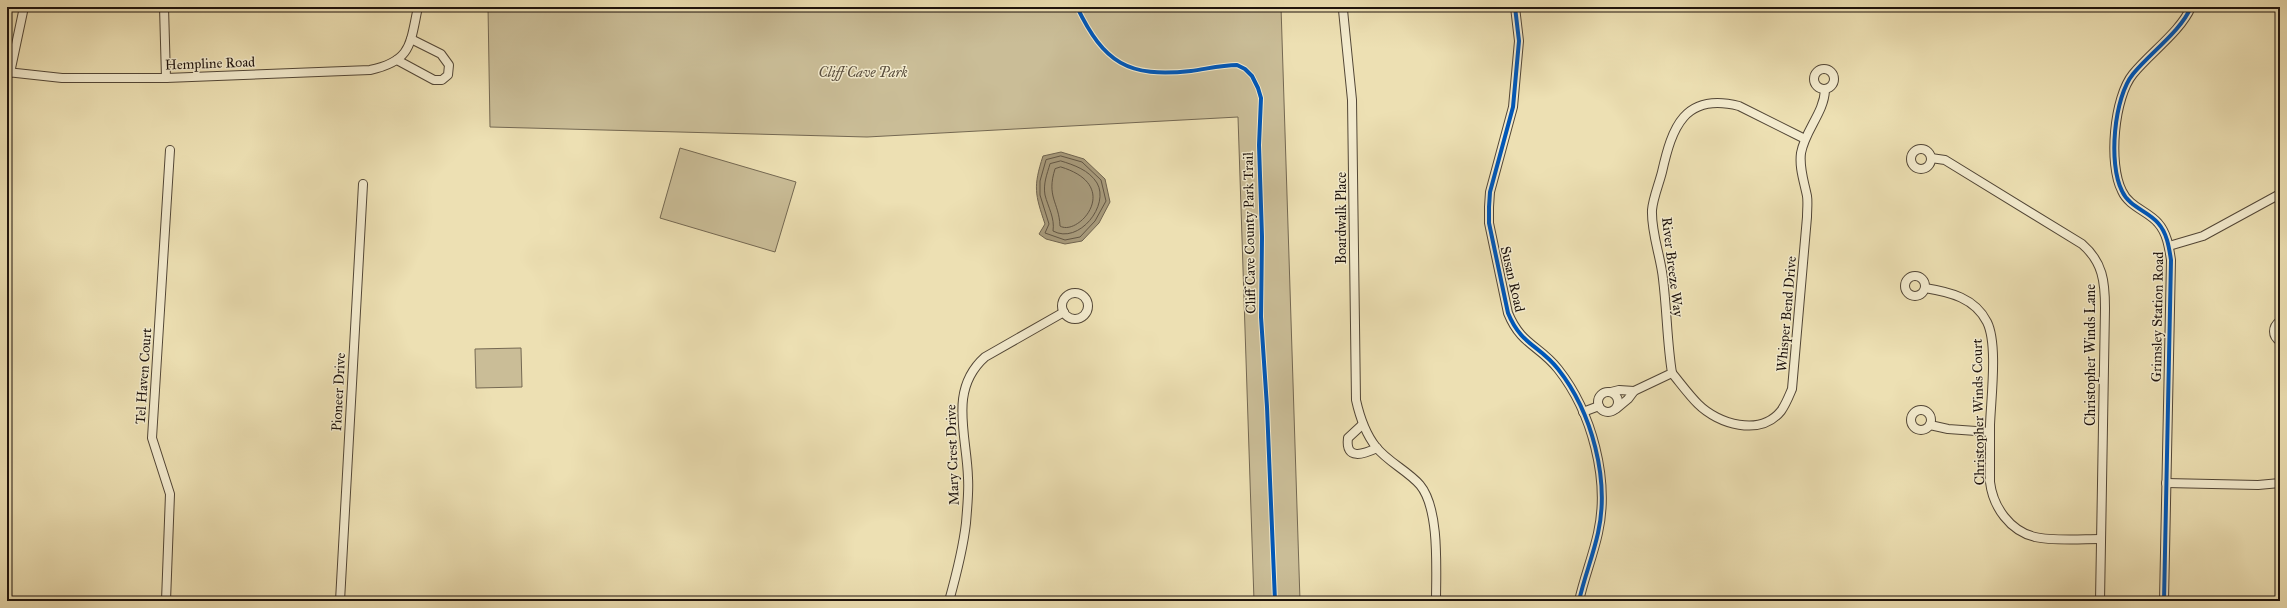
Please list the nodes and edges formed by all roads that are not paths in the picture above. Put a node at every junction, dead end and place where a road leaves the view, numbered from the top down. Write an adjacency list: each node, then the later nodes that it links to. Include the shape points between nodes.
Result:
1 (24, 7): 9 (street)
2 (164, 7): 10 (street)
3 (418, 7): 7 (street)
4 (1515, 7): 27 (street, Susan Road, via 1519,41 1513,107 1490,192 1489,223 1508,313 1514,326 1520,335 1558,369)
5 (2191, 7): 17 (street, Grimsley Station Road, via 2181,22 2132,75 2120,105 2116,130 2115,173 2122,192 2132,203 2158,222 2166,234)
6 (1343, 8): 28 (street, Boardwalk Place, via 1352,100 1356,400)
7 (411, 39): 8 (street, Hempline Road, via 409,49); 8 (street, via 441,54 449,65 448,75 442,80 434,80)
8 (397, 60): 10 (street, Hempline Road, via 384,67 370,70)
9 (8, 73): 10 (street, Hempline Road, via 62,78)
10 (166, 78)
11 (1825, 90): 12 (street, Whisper Bend Drive, via 1824,102)
12 (1805, 139): 22 (street, River Breeze Way, via 1727,103 1705,104 1683,117 1676,127 1670,138 1652,210 1663,278); 22 (street, Whisper Bend Drive, via 1801,162 1807,197 1807,217 1792,389 1784,406 1763,423 1729,423 1698,404)
13 (170, 150): 35 (street, Tel Haven Court, via 152,438 170,494)
14 (1931, 158): 34 (street, Christopher Winds Lane, via 1945,160 2082,244 2096,259 2102,271 2105,308)
15 (363, 184): 36 (street, Pioneer Drive)
16 (2280, 194): 17 (street, via 2203,236)
17 (2169, 246): 32 (street, Grimsley Station Road, via 2171,260)
18 (1925, 288): 30 (street, Christopher Winds Court, via 1954,294 1967,300 1987,322 1993,350)
19 (1064, 312): 37 (street, Mary Crest Drive, via 985,357 974,366 967,382 963,401 963,436 968,477 966,524)
20 (2280, 321): 21 (street, via 2274,332)
21 (2280, 341)
22 (1672, 373): 23 (street)
23 (1634, 391): 24 (street); 26 (street)
24 (1611, 392): 25 (street, via 1600,396); 26 (street, via 1618,398)
25 (1598, 406): 26 (street, via 1606,412); 27 (street)
26 (1616, 409)
27 (1582, 412): 39 (street, Susan Road, via 1597,453 1602,490 1598,534)
28 (1362, 425): 31 (street, Boardwalk Place); 31 (street, via 1348,438 1351,452 1356,455 1364,454)
29 (1930, 425): 30 (street, via 1948,430)
30 (1990, 432): 34 (street, Christopher Winds Court, via 1992,494 2009,523 2022,532 2036,537)
31 (1377, 448): 38 (street, Boardwalk Place, via 1421,486 1429,505 1435,528)
32 (2166, 483): 33 (street); 41 (street, Grimsley Station Road)
33 (2280, 483)
34 (2100, 539): 40 (street, Christopher Winds Lane)
35 (166, 601)
36 (340, 601)
37 (949, 601)
38 (1436, 601)
39 (1579, 601)
40 (2100, 601)
41 (2164, 601)

